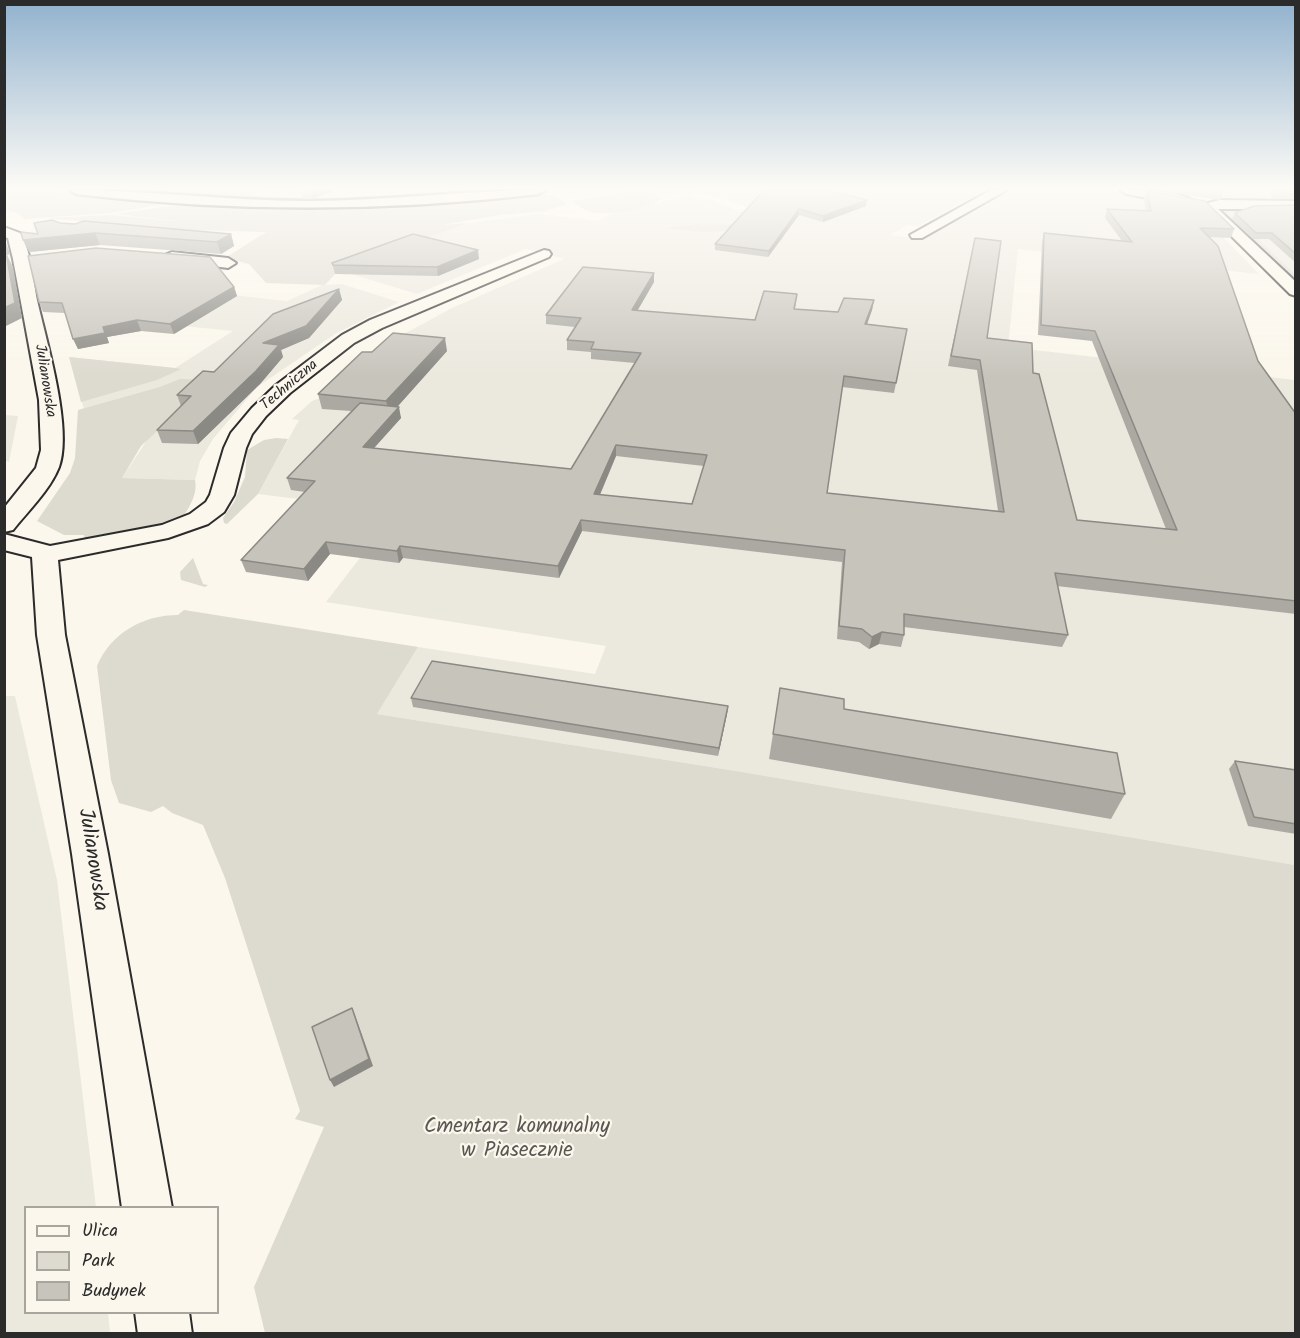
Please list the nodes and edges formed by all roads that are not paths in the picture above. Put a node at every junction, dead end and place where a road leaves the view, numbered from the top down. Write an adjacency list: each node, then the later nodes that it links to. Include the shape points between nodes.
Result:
1 (1256, 252): 6 (street)
2 (544, 254): 7 (street, Techniczna, via 376,324 348,339 292,382 268,402 242,433 222,495 215,507 199,519 168,531)
3 (159, 256): 5 (street)
4 (21, 259): 7 (street, Julianowska, via 49,400 52,450 47,468)
5 (228, 263)
6 (1296, 291)
7 (14, 531): 8 (street, Julianowska, via 51,635)
8 (147, 1206)
9 (162, 1314): 10 (street)
10 (165, 1334)

